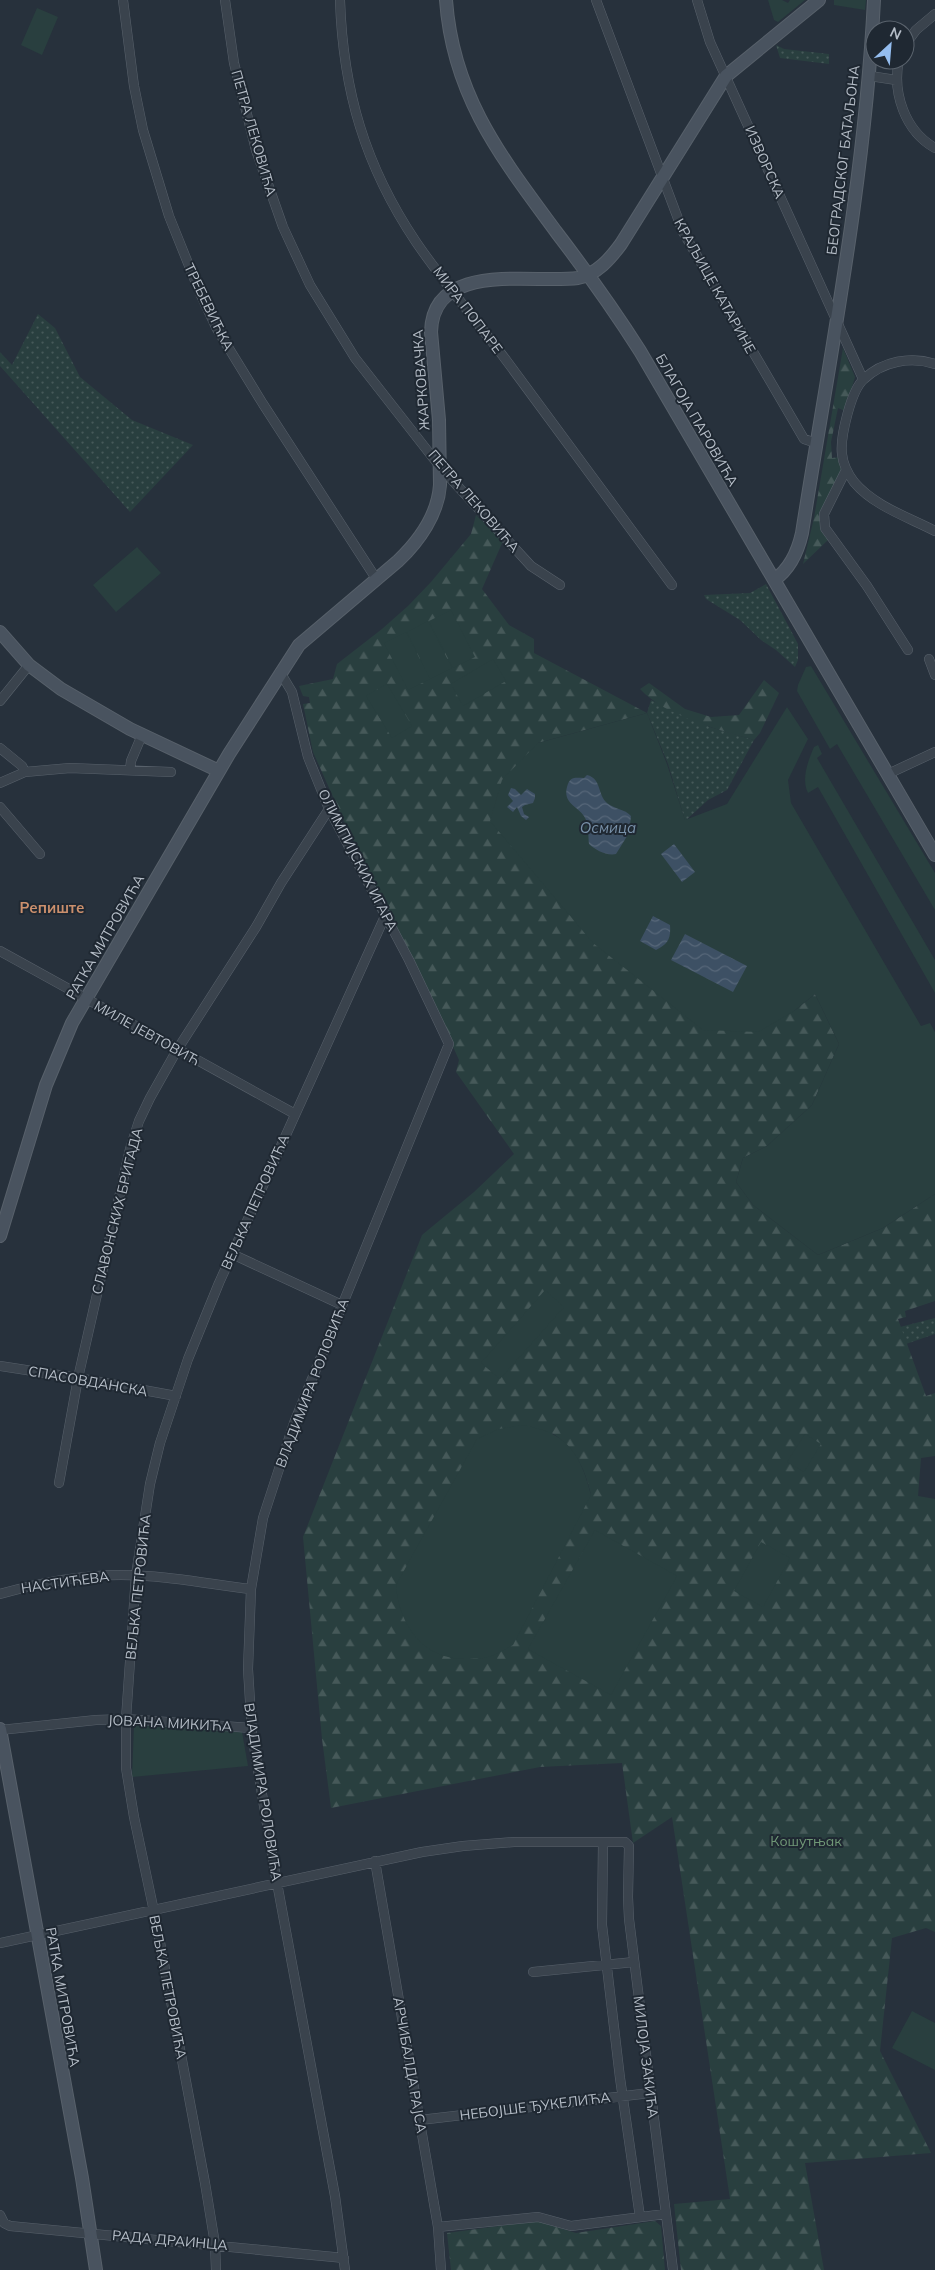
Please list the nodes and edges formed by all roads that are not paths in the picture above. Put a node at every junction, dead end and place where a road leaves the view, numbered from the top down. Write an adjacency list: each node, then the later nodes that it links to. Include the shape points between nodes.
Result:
1 (123, 0): 26 (street, ТРЕБЕВИЋКА, via 134,86 145,137 174,232 200,293 217,329 263,404)
2 (225, 0): 23 (street, ПЕТРА ЛЕКОВИЋА, via 248,121 264,178 296,256 339,336)
3 (340, 0): 18 (street, МИРА ПОПАРЕ, via 343,49 362,135 392,202 416,242)
4 (446, 0): 17 (street, БЛАГОЈА ПАРОВИЋА, via 457,61 483,128)
5 (596, 0): 16 (street, КРАЉИЦЕ КАТАРИНЕ)
6 (697, 0): 12 (street, ИЗВОРСКА, via 710,42)
7 (819, 0): 12 (street, ЖАРКОВАЧКА)
8 (874, 0): 13 (street, БЕОГРАДСКОГ БАТАЉОНА)
9 (935, 14): 10 (street)
10 (915, 31)
11 (898, 70): 14 (street)
12 (726, 76): 16 (street, ЖАРКОВАЧКА); 19 (street, ИЗВОРСКА)
13 (870, 76): 14 (street); 19 (street, БЕОГРАДСКОГ БАТАЉОНА, via 858,191)
14 (896, 80): 15 (street, via 898,95 911,124 920,137)
15 (935, 148)
16 (662, 179): 17 (street, ЖАРКОВАЧКА, via 613,255); 22 (street, КРАЉИЦЕ КАТАРИНЕ, via 693,253 804,439)
17 (588, 275): 18 (street, ЖАРКОВАЧКА, via 569,280 481,280); 27 (street, БЛАГОЈА ПАРОВИЋА, via 640,351)
18 (453, 291): 23 (street, ЖАРКОВАЧКА, via 438,305 431,322); 29 (street, МИРА ПОПАРЕ)
19 (836, 323): 21 (street); 22 (street, БЕОГРАДСКОГ БАТАЉОНА)
20 (935, 364): 21 (street, via 918,360 899,361)
21 (863, 379): 24 (street, via 844,431 842,456)
22 (816, 443): 27 (street, БЕОГРАДСКОГ БАТАЉОНА, via 800,544 789,565)
23 (441, 468): 26 (street, ЖАРКОВАЧКА, via 439,495 428,525 403,557); 28 (street, ПЕТРА ЛЕКОВИЋА, via 531,566)
24 (846, 470): 25 (street, via 870,496); 31 (street, via 824,514 825,528)
25 (935, 530)
26 (378, 580): 34 (street, ЖАРКОВАЧКА, via 304,640)
27 (774, 580): 44 (street, БЛАГОЈА ПАРОВИЋА)
28 (560, 585)
29 (672, 585)
30 (0, 632): 33 (street)
31 (908, 650)
32 (929, 659): 35 (street)
33 (29, 665): 36 (street); 37 (street, via 61,689)
34 (280, 672): 41 (street, РАТКА МИТРОВИЋА); 47 (street, ОЛИМПИЈСКИХ ИГАРА, via 292,692 308,757)
35 (935, 675)
36 (0, 701)
37 (142, 735): 40 (street); 41 (street)
38 (0, 748): 42 (street)
39 (935, 752): 44 (street)
40 (130, 770): 42 (street, via 70,768); 43 (street)
41 (219, 771): 52 (street, РАТКА МИТРОВИЋА)
42 (25, 772): 45 (street)
43 (170, 772)
44 (888, 774): 49 (street, БЛАГОЈА ПАРОВИЋА)
45 (0, 782)
46 (0, 807): 48 (street)
47 (329, 809): 50 (street, ОЛИМПИЈСКИХ ИГАРА); 54 (street, СЛАВОНСКИХ БРИГАДА)
48 (40, 854)
49 (935, 855)
50 (386, 914): 53 (street, ОЛИМПИЈСКИХ ИГАРА); 55 (street, ВЕЉКА ПЕТРОВИЋА)
51 (0, 951): 52 (street, МИЛЕ ЈЕВТОВИЋ)
52 (86, 999): 54 (street, МИЛЕ ЈЕВТОВИЋ); 56 (street, РАТКА МИТРОВИЋА, via 50,1074)
53 (449, 1044): 59 (street, ВЛАДИМИРА РОЛОВИЋА)
54 (176, 1050): 55 (street, МИЛЕ ЈЕВТОВИЋ); 61 (street, СЛАВОНСКИХ БРИГАДА, via 133,1136)
55 (295, 1114): 58 (street, ВЕЉКА ПЕТРОВИЋА)
56 (2, 1220): 57 (street, РАТКА МИТРОВИЋА)
57 (0, 1236)
58 (232, 1254): 59 (street); 62 (street, ВЕЉКА ПЕТРОВИЋА, via 202,1320)
59 (342, 1305): 65 (street, ВЛАДИМИРА РОЛОВИЋА, via 278,1471 263,1518)
60 (0, 1366): 61 (street, СПАСОВДАНСКА)
61 (78, 1378): 62 (street, СПАСОВДАНСКА); 63 (street, СЛАВОНСКИХ БРИГАДА)
62 (176, 1396): 64 (street, ВЕЉКА ПЕТРОВИЋА, via 150,1484)
63 (59, 1482)
64 (136, 1575): 65 (street, НАСТИЋЕВА); 66 (street, НАСТИЋЕВА, via 70,1579); 67 (street, ВЕЉКА ПЕТРОВИЋА)
65 (250, 1589): 68 (street, ВЛАДИМИРА РОЛОВИЋА, via 248,1669)
66 (0, 1594)
67 (126, 1719): 68 (street, ЈОВАНА МИКИЋА); 69 (street, ЈОВАНА МИКИЋА); 73 (street, ВЕЉКА ПЕТРОВИЋА, via 126,1768)
68 (251, 1728): 72 (street, ВЛАДИМИРА РОЛОВИЋА)
69 (0, 1730): 74 (street, РАТКА МИТРОВИЋА)
70 (603, 1842): 71 (street, via 486,1843); 76 (street, МИЛОЈА ЗАКИЋА, via 628,1844 628,1897); 77 (street, МИЛОЈА ЗАКИЋА, via 602,1925)
71 (375, 1861): 72 (street); 81 (street, АРЧИБАЛДА РАЈСА)
72 (277, 1883): 73 (street); 88 (street, ВЛАДИМИРА РОЛОВИЋА)
73 (154, 1911): 74 (street); 87 (street, ВЕЉКА ПЕТРОВИЋА)
74 (36, 1936): 75 (street); 86 (street, РАТКА МИТРОВИЋА)
75 (0, 1943)
76 (634, 1962): 77 (street); 79 (street, МИЛОЈА ЗАКИЋА)
77 (607, 1965): 78 (street); 80 (street, МИЛОЈА ЗАКИЋА)
78 (533, 1972)
79 (650, 2093): 80 (street, НЕБОЈШЕ ЂУКЕЛИЋА); 82 (street, МИЛОЈА ЗАКИЋА)
80 (623, 2095): 81 (street, НЕБОЈШЕ ЂУКЕЛИЋА); 84 (street, МИЛОЈА ЗАКИЋА)
81 (420, 2120): 85 (street, АРЧИБАЛДА РАЈСА)
82 (666, 2214): 84 (street); 93 (street, МИЛОЈА ЗАКИЋА)
83 (0, 2216): 86 (street, РАДА ДРАИНЦА, via 10,2226)
84 (640, 2217): 85 (street, via 571,2226 534,2217)
85 (438, 2227): 92 (street, АРЧИБАЛДА РАЈСА)
86 (91, 2233): 87 (street, РАДА ДРАИНЦА); 89 (street, РАТКА МИТРОВИЋА)
87 (215, 2244): 88 (street, РАДА ДРАИНЦА); 90 (street, ВЕЉКА ПЕТРОВИЋА)
88 (344, 2258): 91 (street, ВЛАДИМИРА РОЛОВИЋА)
89 (96, 2270)
90 (216, 2270)
91 (345, 2270)
92 (441, 2270)
93 (673, 2270)

